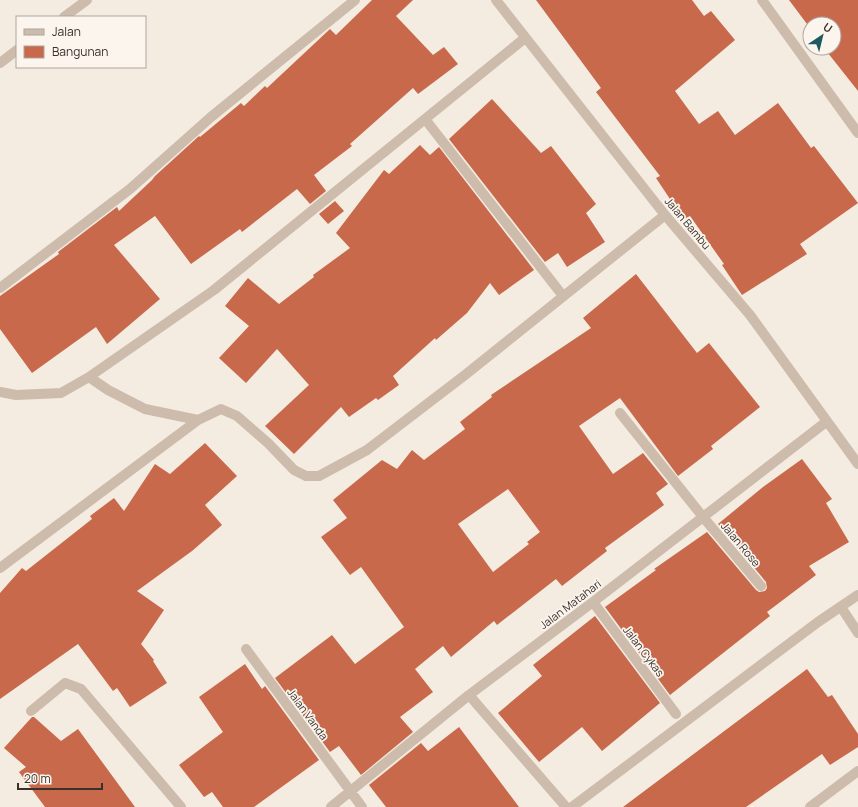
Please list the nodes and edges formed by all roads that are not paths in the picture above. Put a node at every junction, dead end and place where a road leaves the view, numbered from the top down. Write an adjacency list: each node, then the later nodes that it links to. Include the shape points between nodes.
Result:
1 (87, 0): 5 (street)
2 (355, 0): 12 (street, via 211,117 130,189)
3 (496, 0): 6 (street, Jalan Bambu)
4 (762, 0): 10 (street)
5 (65, 16)
6 (525, 38): 9 (street); 11 (street, Jalan Bambu)
7 (16, 51): 8 (street)
8 (0, 62)
9 (425, 119): 13 (street); 14 (street, via 214,290)
10 (858, 133)
11 (665, 215): 13 (street); 18 (street, Jalan Bambu, via 750,315)
12 (0, 288)
13 (563, 296): 17 (street, via 367,450 319,476 306,476 294,470 237,416 221,409)
14 (89, 377): 15 (street, via 61,393 16,395); 17 (street, via 145,409)
15 (0, 392)
16 (620, 413): 20 (street, Jalan Rose)
17 (198, 420): 21 (street)
18 (826, 422): 19 (street, Jalan Bambu); 20 (street, Jalan Matahari)
19 (858, 464)
20 (703, 517): 22 (street, Jalan Rose); 24 (street, Jalan Matahari)
21 (0, 568)
22 (761, 586)
23 (858, 595): 25 (street)
24 (593, 602): 28 (street, Jalan Matahari); 30 (street, Jalan Cykas)
25 (841, 607): 26 (street); 37 (street)
26 (858, 633)
27 (246, 649): 32 (street, Jalan Vanda)
28 (469, 695): 32 (street, Jalan Matahari); 36 (street)
29 (31, 711): 33 (street, via 65,683 81,689)
30 (676, 714)
31 (858, 771): 38 (street)
32 (350, 792): 34 (street, Jalan Matahari); 35 (street, Jalan Vanda)
33 (181, 807)
34 (331, 807)
35 (362, 807)
36 (566, 807)
37 (572, 807)
38 (810, 807)

